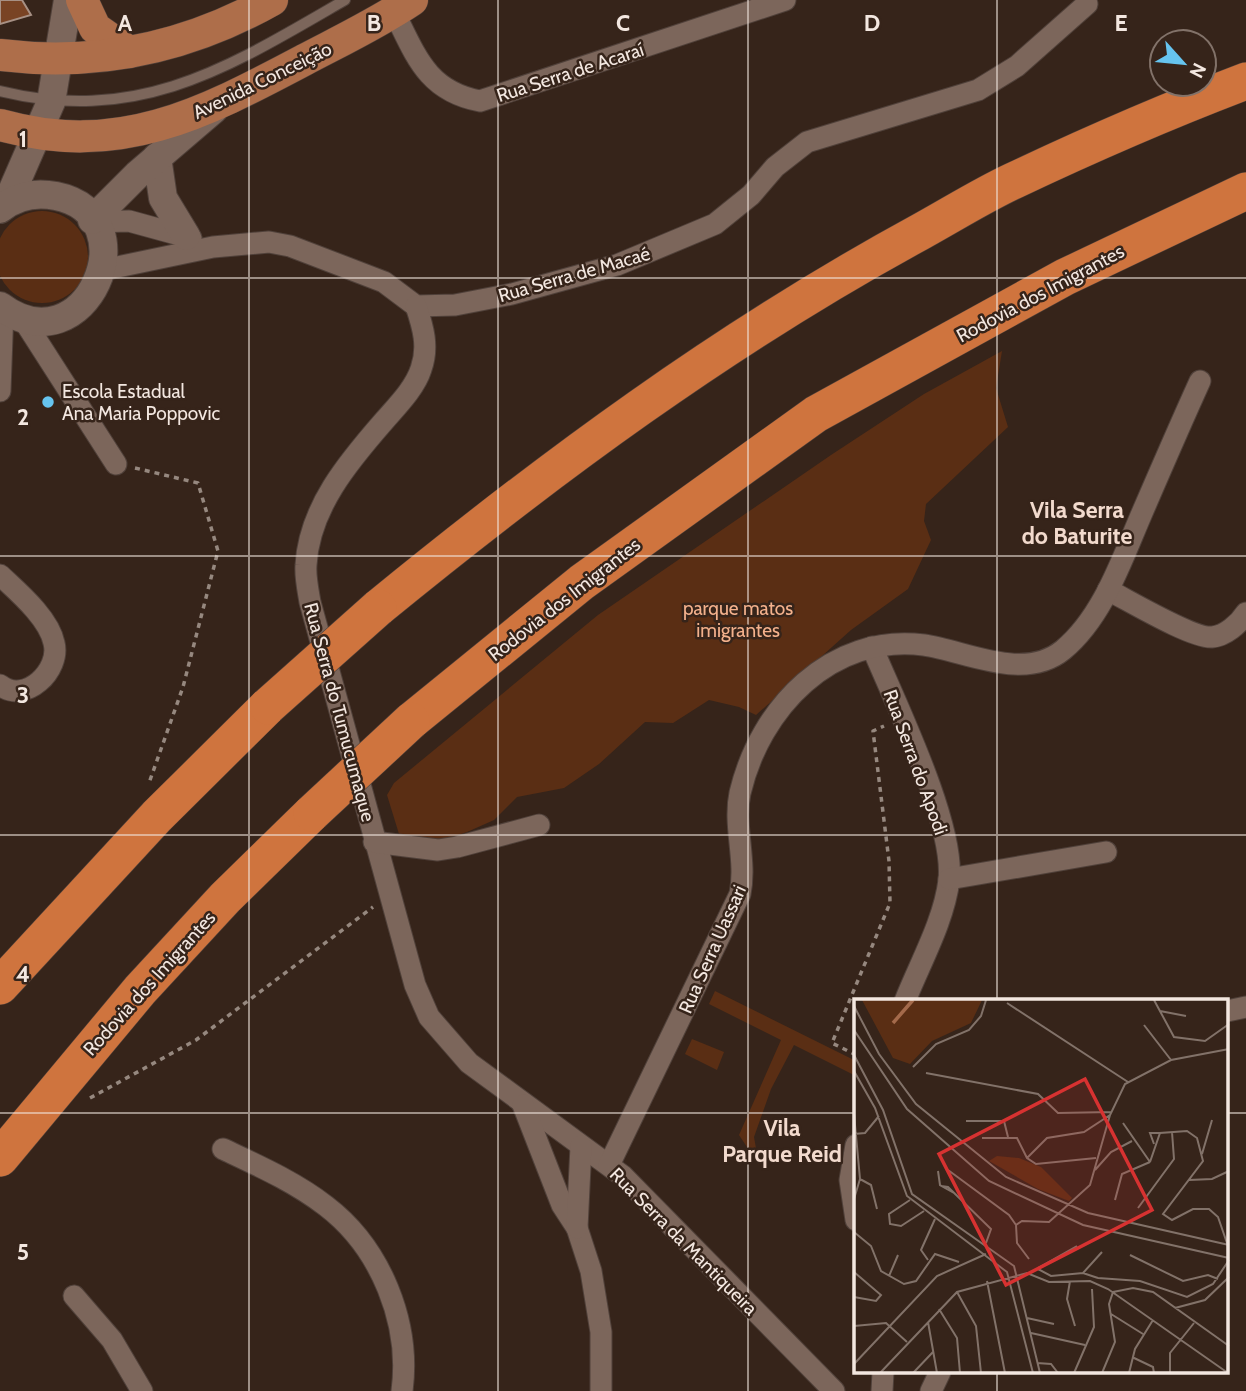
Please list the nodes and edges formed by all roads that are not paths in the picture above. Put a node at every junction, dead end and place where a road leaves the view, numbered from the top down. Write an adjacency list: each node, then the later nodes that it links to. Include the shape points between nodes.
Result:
1 (68, 0): 10 (street)
2 (82, 0): 8 (main road, via 95,28)
3 (272, 0): 8 (main road, via 194,38)
4 (345, 0): 13 (lane, via 204,77 140,96)
5 (785, 0): 7 (street, Rua Serra de Acaraí, via 480,101 457,97 440,87 419,63)
6 (1087, 5): 24 (street, Rua Serra de Macaé, via 1017,66 978,90 807,142 715,224 678,241 617,265 512,294 456,305)
7 (403, 6): 14 (main road, Avenida Conceição)
8 (129, 52): 10 (main road)
9 (0, 55): 10 (main road)
10 (60, 59): 13 (street)
11 (1246, 81): 38 (highway, bridge, via 1012,181 846,272 588,442 378,608 268,706 157,816)
12 (0, 91): 13 (lane)
13 (51, 102): 16 (street)
14 (217, 106): 16 (main road, Avenida Conceição, via 134,131); 17 (street)
15 (0, 125): 16 (main road, Avenida Conceição)
16 (37, 134): 19 (street)
17 (157, 157): 20 (street); 21 (street, via 163,198)
18 (1246, 191): 46 (highway, Rodovia dos Imigrantes, bridge, via 1065,277 816,414 582,582 411,721 225,898 140,990)
19 (4, 206): 20 (street, via 25,196 53,195 79,206)
20 (93, 221): 21 (street, via 129,221); 23 (street, via 101,237)
21 (186, 236): 22 (street)
22 (213, 247): 23 (street); 24 (street, via 251,242 290,246 384,282)
23 (103, 270): 25 (street, via 89,299 76,310 46,321)
24 (416, 306): 35 (street, Rua Serra do Tumucumaque, via 426,335 422,368 402,400 348,462 309,542 306,566 310,602)
25 (9, 311): 27 (street); 28 (street)
26 (1199, 381): 30 (street, Rua Serra Uassari)
27 (0, 391)
28 (116, 464)
29 (0, 575): 33 (street, via 44,624 54,641 55,656 51,669 33,686 18,691)
30 (1108, 590): 31 (street, via 1210,638 1225,634); 32 (street, Rua Serra Uassari, via 1062,650 1027,663 991,662 922,645)
31 (1246, 613)
32 (872, 647): 37 (street, Rua Serra do Apodi, via 939,817); 47 (street, Rua Serra Uassari, via 849,652 819,669 793,691 767,726 740,796 744,874 740,894)
33 (0, 685)
34 (539, 825): 35 (street, via 438,850)
35 (374, 842): 42 (street, Rua Serra do Tumucumaque, via 402,947 429,1017 470,1063)
36 (1106, 852): 37 (street)
37 (949, 879): 39 (street, Rua Serra do Apodi, via 943,907)
38 (0, 986)
39 (906, 999)
40 (1246, 1007): 41 (street)
41 (1228, 1012)
42 (523, 1105): 43 (street, Rua Serra da Mantiqueira); 49 (street, via 562,1205)
43 (581, 1146): 47 (street, Rua Serra da Mantiqueira); 49 (street)
44 (223, 1149): 53 (street, via 289,1181 326,1206 365,1247 394,1303 403,1340)
45 (854, 1157): 48 (street, via 850,1180)
46 (0, 1158)
47 (609, 1166): 55 (street, Rua Serra da Mantiqueira)
48 (854, 1207)
49 (578, 1228): 54 (street, via 598,1302)
50 (74, 1296): 52 (street, via 112,1340)
51 (939, 1374): 56 (street)
52 (142, 1391)
53 (402, 1391)
54 (601, 1391)
55 (834, 1391)
56 (931, 1391)

